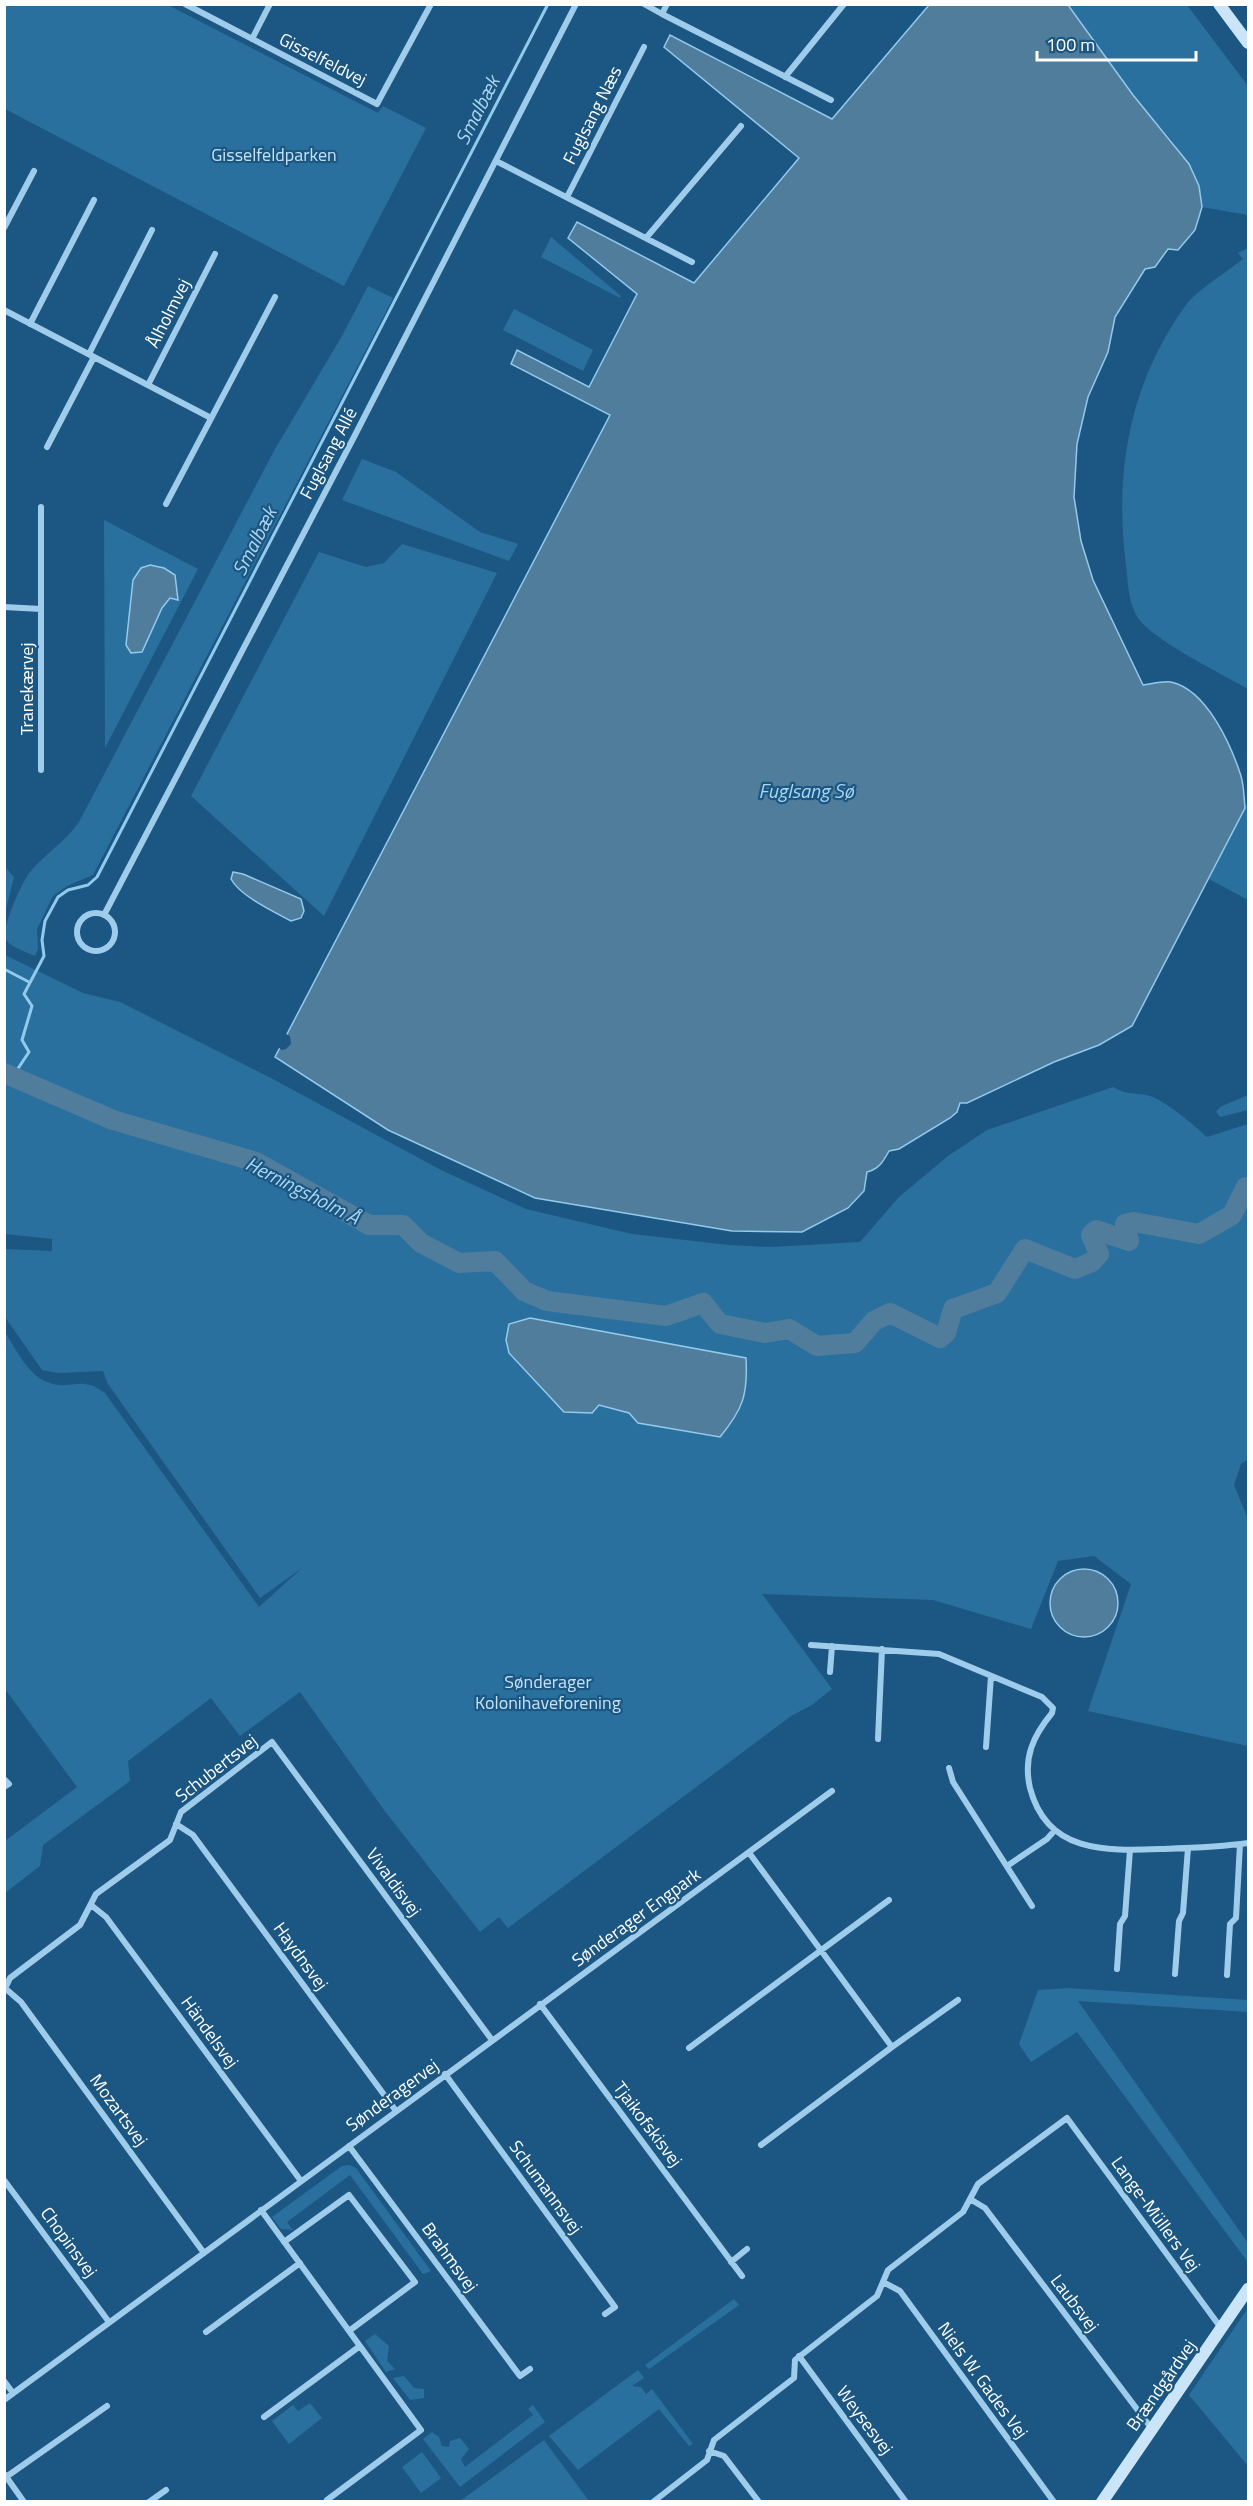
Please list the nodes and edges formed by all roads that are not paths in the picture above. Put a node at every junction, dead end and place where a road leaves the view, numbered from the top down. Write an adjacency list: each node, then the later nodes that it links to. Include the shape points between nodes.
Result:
1 (185, 4): 10 (street, Gisselfeldvej)
2 (270, 4): 10 (street, Gisselfeldvej)
3 (431, 4): 10 (street, Gisselfeldvej, via 377,104)
4 (576, 4): 16 (street, Fuglsang Allé)
5 (644, 4): 9 (street)
6 (667, 4): 9 (street)
7 (844, 4): 13 (street)
8 (1219, 4): 11 (street)
9 (662, 14): 13 (street)
10 (252, 39)
11 (1248, 43)
12 (644, 47): 18 (street, Fuglsang Næs)
13 (785, 77): 14 (street)
14 (831, 100)
15 (741, 126): 22 (street)
16 (496, 161): 18 (street); 37 (street, Fuglsang Allé)
17 (34, 171): 20 (street)
18 (567, 197): 22 (street)
19 (94, 200): 27 (street)
20 (4, 228)
21 (152, 230): 28 (street)
22 (646, 238): 24 (street)
23 (214, 254): 29 (street, Ålholmvej)
24 (692, 262)
25 (275, 297): 30 (street)
26 (4, 310): 27 (street)
27 (30, 324): 28 (street)
28 (91, 356): 29 (street); 31 (street)
29 (148, 385): 30 (street)
30 (211, 418): 32 (street)
31 (46, 447)
32 (166, 504)
33 (41, 507): 35 (street, Tranekærvej)
34 (4, 607): 35 (street)
35 (41, 609): 36 (street, Tranekærvej)
36 (41, 770)
37 (104, 915): 37 (street, via 112,922 115,938 105,950 89,951 78,940 79,923 93,913)
38 (811, 1645): 39 (street)
39 (832, 1646): 40 (street); 41 (street)
40 (882, 1650): 42 (street, via 939,1654); 43 (street)
41 (830, 1672)
42 (991, 1676): 45 (street); 51 (street, via 1042,1697 1053,1708 1032,1742 1028,1773 1034,1801)
43 (878, 1739)
44 (272, 1742): 50 (street, Schubertsvej, via 181,1812); 68 (street, Vivaldisvej)
45 (986, 1747)
46 (949, 1768): 57 (street, via 953,1782)
47 (4, 1779): 48 (street, via 9,1784)
48 (4, 1787)
49 (832, 1791): 56 (street, Sønderager Engpark)
50 (176, 1824): 59 (street, Schubertsvej, via 170,1840 96,1893); 72 (street, Haydnsvej, via 193,1835)
51 (1055, 1830): 55 (street, via 1091,1848); 57 (street)
52 (1248, 1843): 53 (street)
53 (1240, 1844): 54 (street); 64 (street, via 1236,1918 1230,1924)
54 (1188, 1848): 55 (street); 63 (street)
55 (1130, 1850): 62 (street)
56 (750, 1854): 61 (street); 67 (street, Sønderager Engpark)
57 (1006, 1866): 60 (street)
58 (889, 1900): 61 (street)
59 (91, 1905): 65 (street, Schubertsvej, via 80,1925 10,1978); 76 (street, Händelsvej, via 106,1917)
60 (1032, 1906)
61 (820, 1949): 69 (street); 70 (street)
62 (1117, 1969)
63 (1175, 1974)
64 (1227, 1975)
65 (5, 1990): 81 (street, Mozartsvej, via 21,2002)
66 (958, 2001): 70 (street)
67 (540, 2004): 68 (street, Sønderagervej); 82 (street, Tjaikofskisvej)
68 (492, 2040): 71 (street, Sønderagervej)
69 (689, 2048)
70 (892, 2048): 73 (street)
71 (445, 2074): 72 (street, Sønderagervej); 87 (street, Schumannsvej, via 615,2307)
72 (396, 2111): 74 (street, Sønderagervej)
73 (761, 2145)
74 (349, 2146): 76 (street, Sønderagervej); 94 (street, Brahmsvej, via 520,2376)
75 (4, 2180): 88 (street, Chopinsvej)
76 (301, 2181): 78 (street, Sønderagervej)
77 (970, 2199): 85 (street, via 963,2212 888,2270); 89 (street, Lange-Müllers Vej, via 978,2184 1067,2118); 100 (street, Laubsvej, via 985,2208)
78 (261, 2210): 79 (street); 81 (street, Sønderagervej)
79 (284, 2242): 83 (street); 90 (street, via 349,2195 415,2282)
80 (747, 2249): 82 (street)
81 (204, 2253): 88 (street, Sønderagervej)
82 (732, 2262): 84 (street, Tjaikofskisvej)
83 (300, 2263): 90 (street); 91 (street)
84 (742, 2276)
85 (883, 2282): 93 (street, via 877,2296); 110 (street, Niels W. Gades Vej, via 900,2292)
86 (1248, 2289): 89 (street, Brændgårdvej)
87 (605, 2314)
88 (109, 2322): 96 (street, Sønderagervej)
89 (1221, 2328): 100 (street, Brændgårdvej)
90 (349, 2331): 92 (street)
91 (206, 2332)
92 (360, 2346): 99 (street); 104 (street, via 421,2430)
93 (799, 2356): 101 (street, via 795,2360 794,2378 714,2440); 109 (street, Weysesvej)
94 (530, 2368)
95 (4, 2381): 96 (street)
96 (13, 2393): 97 (street, Sønderagervej)
97 (4, 2400)
98 (107, 2406): 102 (street)
99 (264, 2417)
100 (1152, 2429): 111 (street, Brændgårdvej)
101 (709, 2451): 107 (street, via 707,2460); 108 (street, via 724,2456)
102 (5, 2476): 105 (street)
103 (166, 2490): 106 (street)
104 (327, 2500)
105 (24, 2502)
106 (149, 2502)
107 (653, 2502)
108 (759, 2502)
109 (906, 2502)
110 (1054, 2502)
111 (1102, 2502)

